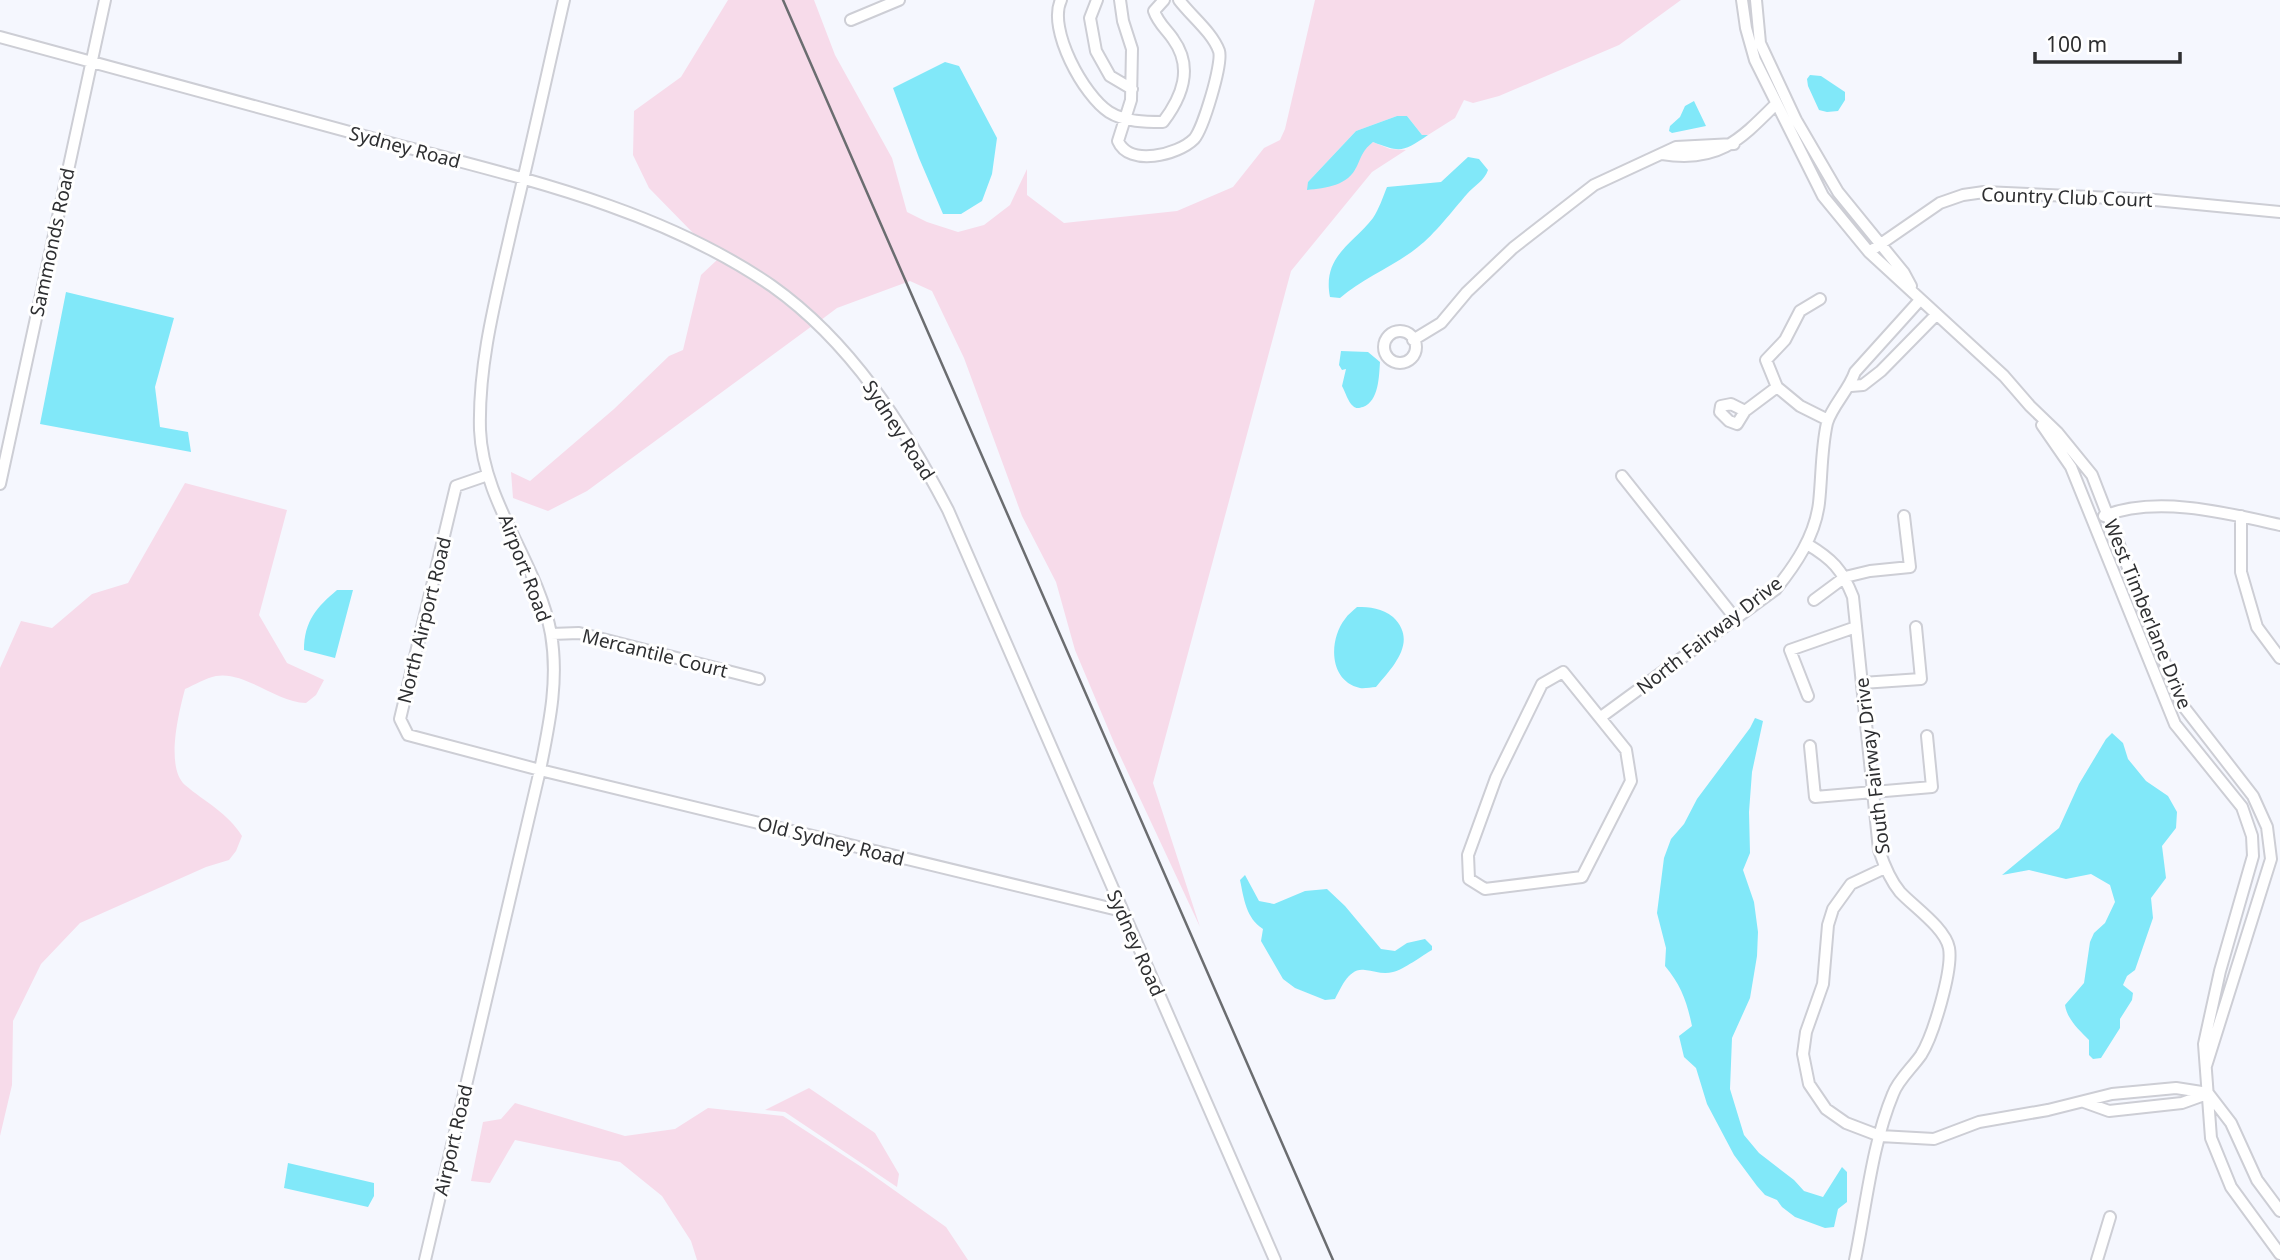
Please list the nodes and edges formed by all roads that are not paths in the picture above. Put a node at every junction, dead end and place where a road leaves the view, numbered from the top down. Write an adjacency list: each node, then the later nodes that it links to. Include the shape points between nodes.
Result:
1 (105, 0): 13 (street, Sammonds Road)
2 (564, 0): 17 (street, Airport Road)
3 (1060, 0): 16 (street, via 1058,29 1081,80 1109,112)
4 (1097, 0): 14 (street, via 1090,18 1096,51 1110,76)
5 (1120, 0): 14 (street, via 1132,49)
6 (1164, 0): 16 (street, via 1154,12 1185,64 1178,103 1163,122)
7 (1179, 0): 16 (street, via 1220,53 1216,80 1195,138 1178,149 1147,157 1129,153 1118,141)
8 (1742, 0): 15 (street, West Timberlane Drive, via 1751,48)
9 (1756, 0): 19 (street, West Timberlane Drive, via 1760,43 1796,120 1838,192)
10 (892, 1): 11 (street)
11 (851, 20)
12 (0, 37): 13 (street, Sydney Road)
13 (91, 61): 17 (street, Sydney Road); 32 (street, Sammonds Road)
14 (1132, 89): 16 (street)
15 (1776, 104): 20 (street, West Timberlane Drive, via 1823,196); 24 (street, via 1734,144 1676,147 1594,185 1513,248 1441,323)
16 (1126, 118)
17 (523, 179): 30 (street, Airport Road, via 481,383 480,433); 55 (street, Sydney Road, via 675,231 724,255 811,318 854,363 923,461 948,510)
18 (2280, 212): 19 (street, Country Club Court, via 2155,200 1984,192 1940,203)
19 (1880, 245): 20 (street, Country Club Court); 21 (street, West Timberlane Drive)
20 (1870, 252): 21 (street, West Timberlane Drive)
21 (1918, 297): 23 (street, West Timberlane Drive); 25 (street, North Fairway Drive, via 1855,372)
22 (1820, 299): 26 (street, via 1800,312 1785,340 1766,359)
23 (1936, 315): 25 (street, North Fairway Drive, via 1881,371 1863,385); 27 (street, West Timberlane Drive)
24 (1413, 340)
25 (1851, 386): 29 (street, North Fairway Drive)
26 (1777, 387): 28 (street); 29 (street, via 1800,406)
27 (2029, 405): 33 (street, West Timberlane Drive, via 2092,475); 36 (street, West Timberlane Drive, via 2071,467)
28 (1745, 411)
29 (1828, 419): 38 (street, North Fairway Drive, via 1818,506)
30 (488, 475): 44 (street, Airport Road); 52 (street, North Airport Road, via 456,486 400,719 408,735)
31 (1622, 476): 41 (street)
32 (0, 484)
33 (2108, 515): 35 (street, via 2157,505); 36 (street); 56 (street, West Timberlane Drive, via 2180,702 2253,796 2267,827 2271,859)
34 (1905, 516): 39 (street, via 1910,567)
35 (2241, 516): 37 (street); 45 (street, via 2241,572 2257,627)
36 (2094, 521): 56 (street, West Timberlane Drive, via 2175,724 2242,807 2252,836 2253,856 2203,1044)
37 (2280, 525)
38 (1807, 544): 39 (street, South Fairway Drive, via 1828,556); 41 (street, North Fairway Drive, via 1776,589)
39 (1845, 577): 40 (street); 42 (street, South Fairway Drive, via 1853,597)
40 (1814, 600)
41 (1735, 618): 49 (street, North Fairway Drive)
42 (1856, 627): 47 (street, South Fairway Drive); 48 (street, via 1790,650)
43 (1916, 627): 47 (street, via 1921,679)
44 (551, 634): 46 (street, Mercantile Court, via 579,633); 52 (street, Airport Road, via 554,695)
45 (2280, 659)
46 (759, 679)
47 (1862, 683): 53 (street, South Fairway Drive)
48 (1808, 696)
49 (1601, 717): 49 (street, via 1563,672 1542,684 1496,778 1468,855 1469,879 1485,889 1582,877 1631,781 1626,750)
50 (1927, 736): 53 (street, via 1932,787)
51 (1810, 746): 53 (street, via 1815,797)
52 (540, 770): 55 (street, Old Sydney Road); 63 (street, Airport Road)
53 (1873, 792): 54 (street, South Fairway Drive)
54 (1885, 868): 59 (street, South Fairway Drive, via 1899,891 1949,946 1932,1034 1894,1091); 59 (street, via 1851,884 1833,909 1824,984 1803,1054 1809,1084 1826,1109 1846,1123)
55 (1122, 911): 64 (street, Sydney Road)
56 (2207, 1066): 57 (street, West Timberlane Drive)
57 (2208, 1093): 58 (street, via 2176,1088 2112,1094); 58 (street, via 2182,1103 2109,1111); 60 (street, via 2231,1123 2257,1180); 62 (street, West Timberlane Drive, via 2211,1138 2231,1187)
58 (2084, 1102): 59 (street, via 1979,1122 1934,1139)
59 (1880, 1136): 65 (street, South Fairway Drive)
60 (2280, 1211)
61 (2110, 1216): 66 (street)
62 (2280, 1254)
63 (425, 1260)
64 (1275, 1260)
65 (1855, 1260)
66 (2097, 1260)

